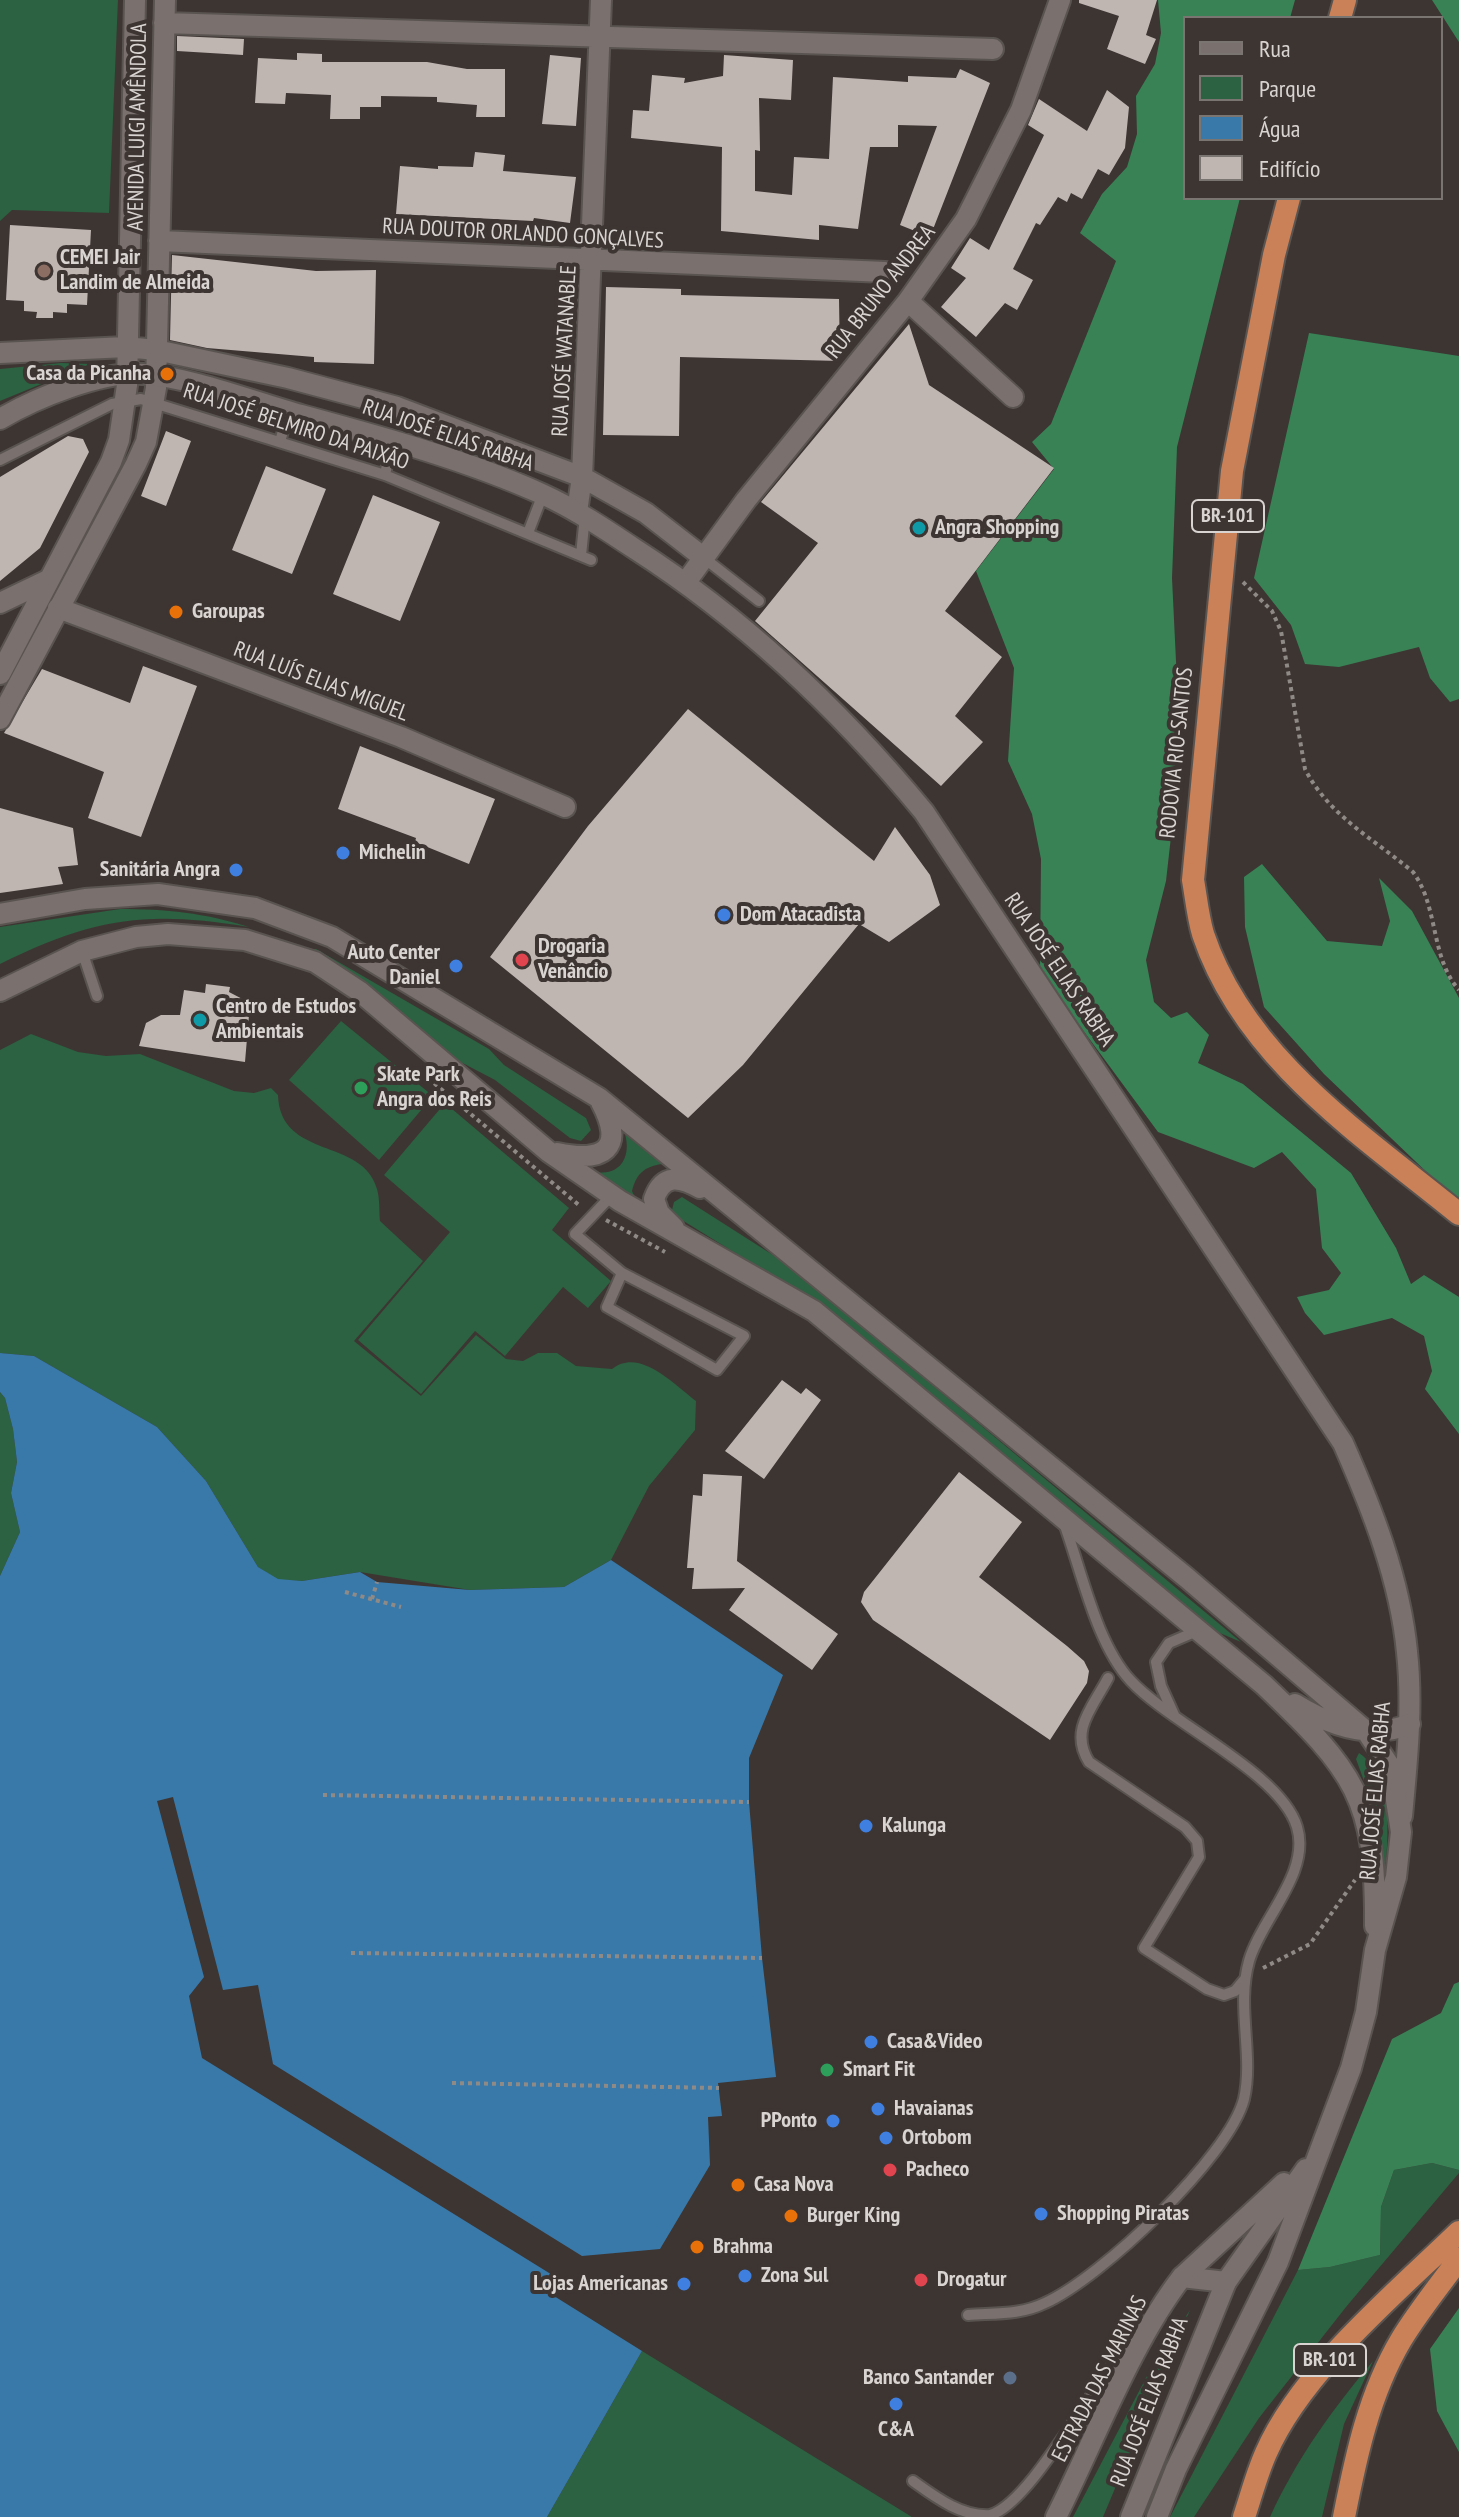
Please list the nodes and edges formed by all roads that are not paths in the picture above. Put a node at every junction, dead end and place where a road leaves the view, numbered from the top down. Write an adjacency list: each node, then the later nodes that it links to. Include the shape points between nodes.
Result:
1 (135, 0): 13 (street)
2 (165, 0): 5 (street, AVENIDA LUIGI AMÊNDOLA)
3 (601, 0): 6 (street, RUA JOSÉ WATANABLE)
4 (1060, 0): 12 (street, RUA BRUNO ANDREA, via 1021,110 992,172)
5 (164, 23): 6 (street); 9 (street, AVENIDA LUIGI AMÊNDOLA)
6 (601, 37): 7 (street); 10 (street, RUA JOSÉ WATANABLE)
7 (993, 49)
8 (1288, 200): 49 (highway, RODOVIA RIO-SANTOS / BR-101, via 1232,471 1193,880 1203,932 1228,992 1268,1050)
9 (159, 241): 10 (street, RUA DOUTOR ORLANDO GONÇALVES); 14 (street, AVENIDA LUIGI AMÊNDOLA)
10 (594, 262): 11 (street, RUA DOUTOR ORLANDO GONÇALVES); 27 (street, RUA JOSÉ WATANABLE)
11 (885, 272)
12 (908, 301): 18 (street); 31 (street, RUA BRUNO ANDREA)
13 (126, 347): 14 (street); 15 (street); 16 (street)
14 (156, 350): 17 (street, AVENIDA LUIGI AMÊNDOLA); 27 (street, via 397,407)
15 (0, 353)
16 (127, 374): 17 (street, RUA JOSÉ ELIAS RABHA); 19 (street); 22 (street, RUA JOSÉ ELIAS RABHA, via 59,391)
17 (156, 376): 20 (street, AVENIDA LUIGI AMÊNDOLA); 21 (street, RUA JOSÉ ELIAS RABHA)
18 (1013, 397)
19 (125, 406): 20 (lane, RUA JOSÉ BELMIRO DA PAIXÃO); 25 (lane); 32 (street, via 111,462)
20 (153, 406): 24 (lane, RUA JOSÉ BELMIRO DA PAIXÃO); 36 (street, AVENIDA LUIGI AMÊNDOLA, via 136,464)
21 (288, 412): 23 (street, RUA JOSÉ ELIAS RABHA); 24 (lane)
22 (0, 419)
23 (392, 440): 26 (lane); 28 (street, RUA JOSÉ ELIAS RABHA)
24 (280, 442): 26 (lane, RUA JOSÉ BELMIRO DA PAIXÃO)
25 (0, 460)
26 (385, 475): 30 (lane, RUA JOSÉ BELMIRO DA PAIXÃO)
27 (582, 477): 29 (street, RUA JOSÉ WATANABLE); 31 (street, via 646,513)
28 (543, 494): 29 (street, RUA JOSÉ ELIAS RABHA); 30 (lane)
29 (581, 514): 30 (lane, RUA JOSÉ BELMIRO DA PAIXÃO, via 586,558); 33 (street, RUA JOSÉ ELIAS RABHA)
30 (528, 533)
31 (704, 558): 33 (street, RUA BRUNO ANDREA); 34 (lane)
32 (48, 580): 35 (street); 37 (street)
33 (686, 582): 57 (street, RUA JOSÉ ELIAS RABHA, via 769,647 868,744 924,812 1343,1443 1374,1511 1397,1595 1407,1651)
34 (759, 601)
35 (0, 603)
36 (58, 608): 37 (street, AVENIDA LUIGI AMÊNDOLA); 40 (street, RUA LUÍS ELIAS MIGUEL, via 415,743)
37 (20, 657): 38 (street); 39 (street)
38 (0, 674)
39 (0, 719)
40 (565, 807)
41 (0, 914): 45 (street, via 85,899 158,894 255,908 332,937)
42 (82, 951): 43 (street); 44 (lane); 46 (street, via 136,937 203,934 245,940 315,962 359,991)
43 (0, 991)
44 (97, 996)
45 (599, 1098): 46 (street, via 612,1124 608,1148 588,1157); 48 (street)
46 (549, 1152): 47 (street)
47 (612, 1195): 50 (street); 51 (lane, via 575,1234)
48 (722, 1198): 50 (street, via 681,1178 667,1179 658,1188 654,1199 659,1213); 58 (street)
49 (1459, 1214)
50 (688, 1241): 52 (street, via 814,1311)
51 (622, 1273): 51 (lane, via 649,1287 744,1336 717,1370 607,1307)
52 (1062, 1517): 53 (street); 56 (lane, via 1116,1662)
53 (1197, 1631): 55 (street); 56 (lane, via 1169,1643 1156,1662)
54 (1108, 1678): 61 (lane, via 1081,1726 1082,1751 1089,1762 1185,1827 1197,1841 1199,1857 1192,1873 1144,1948 1224,1995)
55 (1264, 1685): 58 (street, via 1311,1714); 60 (street, via 1326,1745 1353,1783 1367,1821 1375,1874)
56 (1176, 1719): 61 (lane, via 1262,1780 1297,1826 1295,1865 1250,1957)
57 (1410, 1724): 58 (street, via 1389,1732); 59 (street, RUA JOSÉ ELIAS RABHA)
58 (1367, 1732): 59 (street, via 1391,1768)
59 (1401, 1832): 60 (street, RUA JOSÉ ELIAS RABHA, via 1396,1877)
60 (1375, 1950): 62 (street, RUA JOSÉ ELIAS RABHA, via 1366,2012)
61 (1245, 1979): 70 (lane, via 1244,2098 1225,2141 1126,2249 1097,2272 1029,2309)
62 (1323, 2147): 65 (street, RUA JOSÉ ELIAS RABHA); 66 (street, ESTRADA DAS MARINAS); 67 (street, RUA JOSÉ ELIAS RABHA)
63 (1459, 2232): 75 (highway, BR-101, via 1337,2352 1302,2395 1267,2451)
64 (1459, 2259): 76 (highway, BR-101, via 1401,2341 1376,2391)
65 (1275, 2268): 67 (street, via 1253,2282); 74 (street, RUA JOSÉ ELIAS RABHA)
66 (1190, 2277): 67 (street); 68 (street, via 1208,2286); 69 (street, ESTRADA DAS MARINAS)
67 (1226, 2282): 68 (street, RUA JOSÉ ELIAS RABHA)
68 (1215, 2304): 73 (street, RUA JOSÉ ELIAS RABHA)
69 (1159, 2313): 71 (lane, via 1111,2362 1052,2451 1008,2505 989,2515 967,2515); 72 (street, ESTRADA DAS MARINAS)
70 (968, 2315)
71 (913, 2481)
72 (1056, 2517)
73 (1131, 2517)
74 (1157, 2517)
75 (1244, 2517)
76 (1344, 2517)

